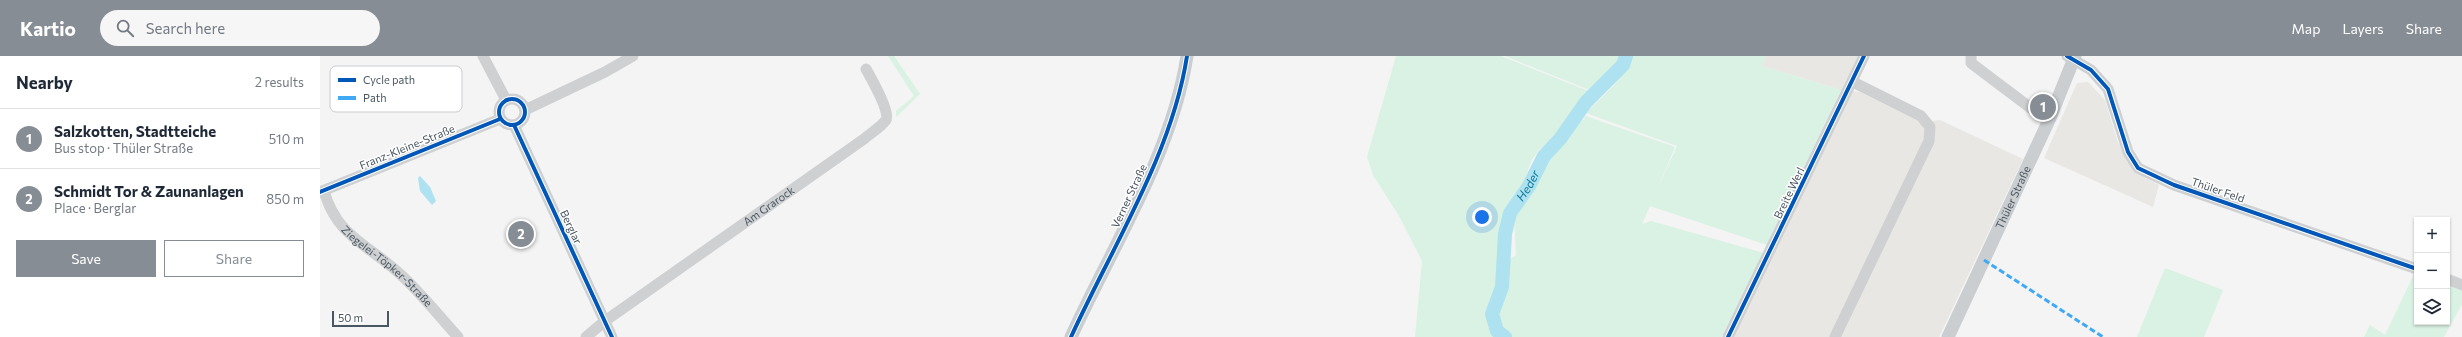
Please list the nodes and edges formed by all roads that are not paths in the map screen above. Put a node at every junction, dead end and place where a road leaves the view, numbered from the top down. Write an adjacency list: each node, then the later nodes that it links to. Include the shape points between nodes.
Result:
1 (483, 56): 9 (street)
2 (633, 56): 10 (street)
3 (1187, 56): 22 (main road, Verner Straße, via 1171,117 1148,177)
4 (1864, 56): 8 (street, Breite Werl)
5 (1971, 56): 11 (street, via 1971,63)
6 (2072, 57): 15 (street, Thüler Feld, via 2096,74 2108,89 2128,152 2138,168 2174,185); 25 (main road, Thüler Straße, via 2050,118)
7 (866, 69): 18 (street, Am Grarock, via 885,108 885,121 864,139)
8 (1853, 82): 23 (street, Breite Werl); 24 (street, via 1921,116 1930,127 1929,141)
9 (506, 100): 10 (street, via 518,100); 12 (street, via 500,106)
10 (525, 110): 13 (street, via 522,121)
11 (2036, 112)
12 (500, 119): 13 (street, via 506,124); 14 (street, Franz-Kleine-Straße)
13 (514, 125): 18 (street, Berglar)
14 (322, 191): 19 (street, Ziegelei-Töpker-Straße, via 334,214 356,242 400,273)
15 (2414, 268)
16 (2450, 280): 17 (street)
17 (2462, 285)
18 (605, 321): 20 (street); 21 (street, Berglar)
19 (458, 337)
20 (586, 337)
21 (612, 337)
22 (1071, 337)
23 (1728, 337)
24 (1835, 337)
25 (1948, 337)

